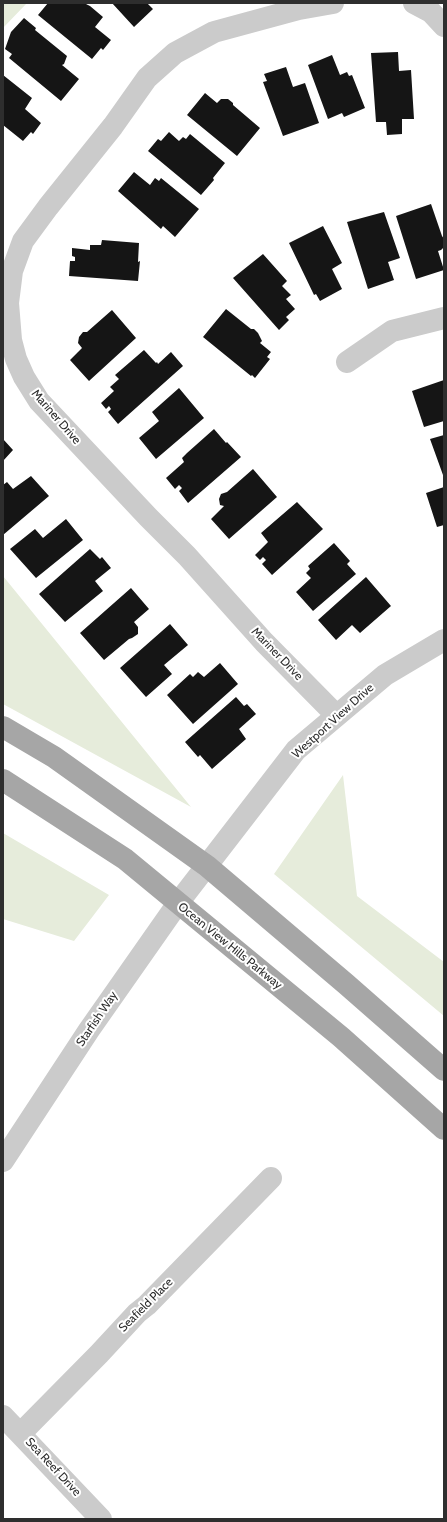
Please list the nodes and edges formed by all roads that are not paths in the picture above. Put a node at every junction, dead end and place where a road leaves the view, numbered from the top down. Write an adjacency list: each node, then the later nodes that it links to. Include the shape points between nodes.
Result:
1 (333, 3): 7 (street, Mariner Drive, via 299,9 214,32 175,53 148,78 23,241 12,271 8,303 11,340 16,359 39,401 187,556 264,642)
2 (414, 3): 3 (street, via 431,12)
3 (444, 26)
4 (444, 318): 5 (street, via 392,331)
5 (347, 362)
6 (444, 640): 7 (street, Westport View Drive, via 385,675)
7 (336, 715): 10 (street, Westport View Drive, via 296,750)
8 (3, 727): 10 (main road, via 54,757)
9 (3, 780): 11 (main road, Ocean View Hills Parkway, via 125,859)
10 (201, 873): 11 (street, Starfish Way); 12 (main road, via 346,984)
11 (178, 903): 13 (main road, Ocean View Hills Parkway, via 341,1037); 14 (street, Starfish Way, via 88,1030)
12 (444, 1070)
13 (444, 1129)
14 (3, 1161)
15 (270, 1178): 17 (street, Seafield Place)
16 (3, 1416): 17 (street, Sea Reef Drive)
17 (21, 1434): 18 (street, Sea Reef Drive)
18 (102, 1519)

